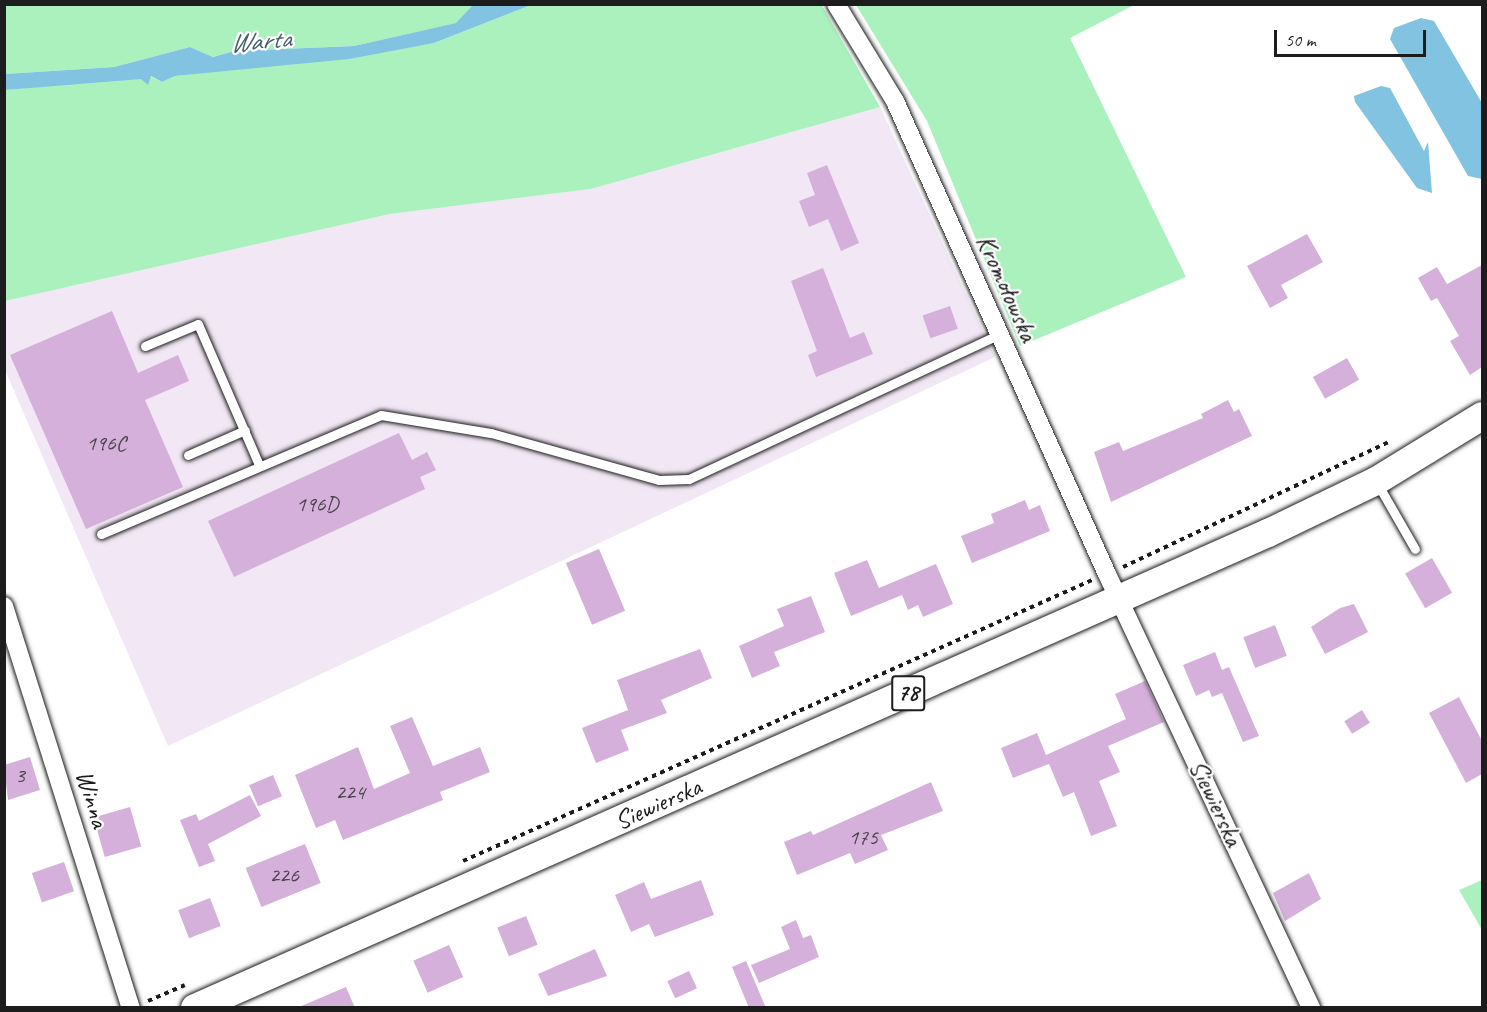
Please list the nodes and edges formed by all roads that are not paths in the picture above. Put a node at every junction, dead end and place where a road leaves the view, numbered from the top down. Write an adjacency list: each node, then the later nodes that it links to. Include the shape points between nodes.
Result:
1 (836, 4): 2 (street, Kromołowska, via 896,101)
2 (1000, 334): 7 (lane, via 679,480 648,477 491,433 402,416 370,417); 11 (street, Kromołowska)
3 (145, 346): 5 (lane, via 198,324)
4 (1482, 417): 8 (main road, Siewierska / 78)
5 (244, 430): 6 (lane); 7 (lane)
6 (188, 455)
7 (259, 465): 9 (lane)
8 (1376, 481): 10 (lane); 11 (main road, Siewierska / 78)
9 (101, 534)
10 (1415, 549)
11 (1121, 599): 13 (main road, Siewierska / 78); 15 (street, Siewierska)
12 (4, 606): 14 (street, Winna)
13 (192, 995)
14 (137, 1005)
15 (1311, 1008)

